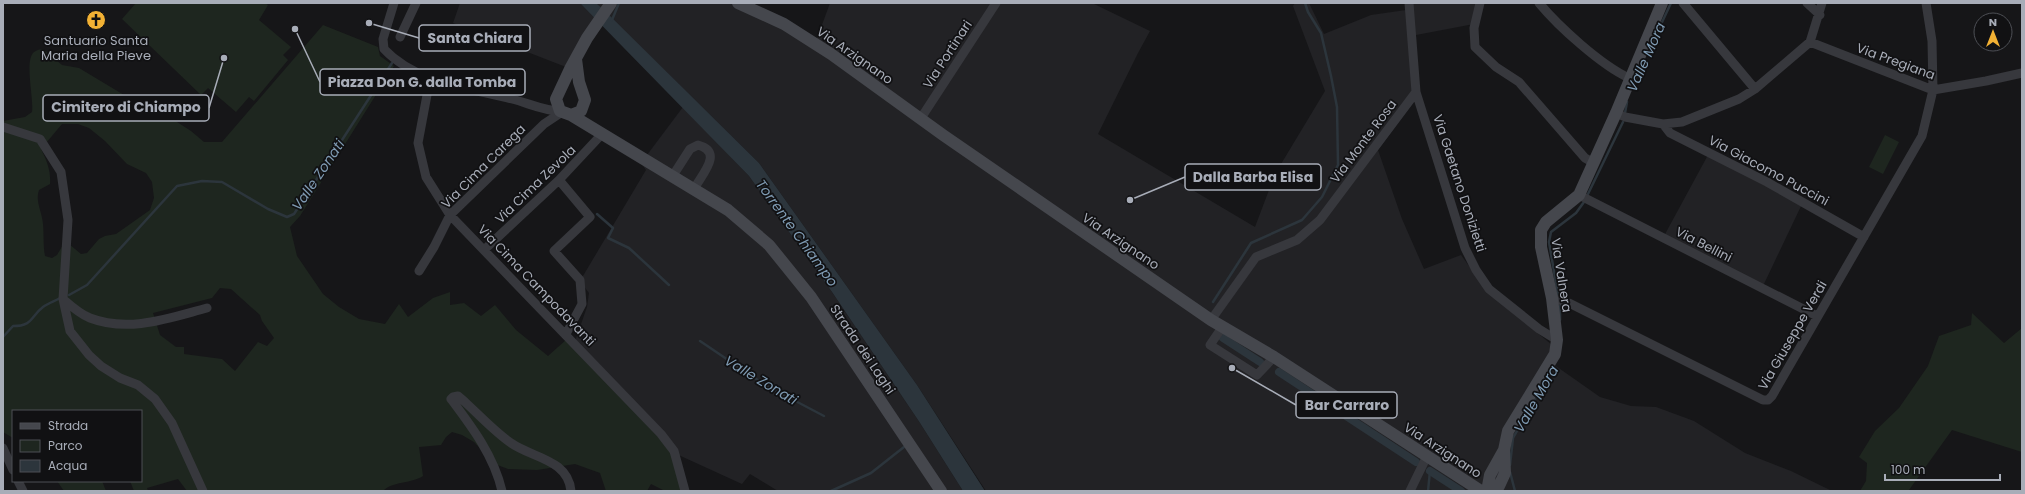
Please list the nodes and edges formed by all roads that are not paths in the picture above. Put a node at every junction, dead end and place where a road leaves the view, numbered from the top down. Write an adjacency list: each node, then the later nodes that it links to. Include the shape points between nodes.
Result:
1 (394, 3): 21 (street, via 383,39 384,49 395,61)
2 (416, 3): 16 (street)
3 (738, 3): 14 (street, Via Arzignano)
4 (996, 3): 30 (street, Via Portinari)
5 (1409, 3): 24 (street, Via Gaetano Donizietti)
6 (1480, 3): 36 (street, via 1474,28 1475,47 1496,67 1519,82 1586,158)
7 (1539, 3): 20 (street, via 1554,21 1617,72)
8 (1662, 3): 20 (street, Via Valnera)
9 (1683, 3): 22 (street)
10 (1807, 3): 15 (street)
11 (1822, 3): 15 (street)
12 (1926, 3): 23 (street, Via Giuseppe Verdi, via 1932,41)
13 (610, 4): 18 (street)
14 (751, 6): 30 (street, Via Arzignano, via 831,54)
15 (1820, 14): 17 (street)
16 (400, 37)
17 (1810, 42): 22 (street); 23 (street, Via Pregiana)
18 (576, 59): 25 (street); 27 (street)
19 (2022, 73): 23 (street, Via Pregiana)
20 (1629, 78): 29 (street, Via Valnera)
21 (430, 79): 26 (street); 41 (street, Via Cima Campodavanti, via 418,143 426,177)
22 (1755, 89): 32 (street, via 1703,115 1682,122)
23 (1933, 90): 42 (street, Via Giuseppe Verdi, via 1922,136)
24 (1416, 92): 49 (street, Via Monte Rosa, via 1320,220 1297,240 1256,257); 52 (street, Via Gaetano Donizietti, via 1465,248 1476,270 1489,289)
25 (584, 97): 27 (street, via 581,111); 27 (street, via 574,87); 34 (street)
26 (531, 104): 27 (street); 28 (street)
27 (562, 105): 28 (street); 31 (street, Via Cima Carega); 34 (street, Strada dei Laghi)
28 (545, 108): 31 (street, Via Cima Carega, via 547,114)
29 (1616, 113): 32 (street); 36 (street, Via Valnera)
30 (921, 118): 49 (street, Via Arzignano)
31 (544, 124): 41 (street, Via Cima Carega)
32 (1663, 124): 42 (street, Via Giacomo Puccini, via 1670,133 1767,182)
33 (3, 127): 46 (street, via 40,140 61,172 68,220)
34 (590, 127): 35 (street, Strada dei Laghi)
35 (602, 134): 37 (street, Strada dei Laghi); 38 (street, Via Cima Zevola)
36 (1594, 163): 40 (street, Via Valnera)
37 (672, 177): 39 (street, Strada dei Laghi); 39 (street, via 690,148 698,145 706,147 711,153 711,159)
38 (559, 180): 43 (street, Via Cima Zevola); 51 (street, via 590,217 554,251 580,280 582,304)
39 (694, 189): 65 (street, Strada dei Laghi, via 728,210 769,245 811,297)
40 (1578, 195): 45 (street, Via Valnera, via 1546,222 1541,230 1541,247); 48 (street, Via Bellini)
41 (450, 215): 43 (street, Via Cima Campodavanti); 44 (street, Via Cima Carega)
42 (1864, 237): 48 (street, Via Giuseppe Verdi)
43 (484, 250): 51 (street, Via Cima Campodavanti)
44 (419, 270)
45 (1552, 298): 48 (street, Via Giuseppe Verdi, via 1569,303 1763,400 1768,400 1772,396); 52 (street, Via Valnera)
46 (62, 299): 47 (street, via 90,318 119,325 152,322); 61 (street, via 70,331 89,356 120,378 138,385 155,399 172,423)
47 (207, 308)
48 (1817, 316)
49 (1211, 320): 50 (street, Via Arzignano)
50 (1223, 326): 53 (street, Via Arzignano); 53 (street, via 1210,345 1257,375)
51 (566, 334): 64 (street, Via Cima Campodavanti, via 661,434 674,452)
52 (1557, 340): 55 (street, Via Valnera, via 1555,354 1508,431)
53 (1274, 357): 56 (street, Via Arzignano)
54 (3, 448): 57 (street)
55 (1504, 450): 59 (street, Via Valnera); 60 (street, Via Valnera)
56 (1427, 456): 58 (street, Via Arzignano); 66 (street)
57 (12, 468)
58 (1456, 475): 59 (street, via 1476,479); 67 (street, Via Arzignano)
59 (1490, 475): 68 (street, Via Valnera)
60 (1504, 476): 69 (street); 70 (street, Via Valnera)
61 (203, 491)
62 (502, 491): 63 (street, via 491,460 451,399 453,397 458,396 512,444 558,465 566,476)
63 (571, 491)
64 (685, 491)
65 (941, 491)
66 (1410, 491)
67 (1481, 491)
68 (1487, 491)
69 (1493, 491)
70 (1508, 491)

